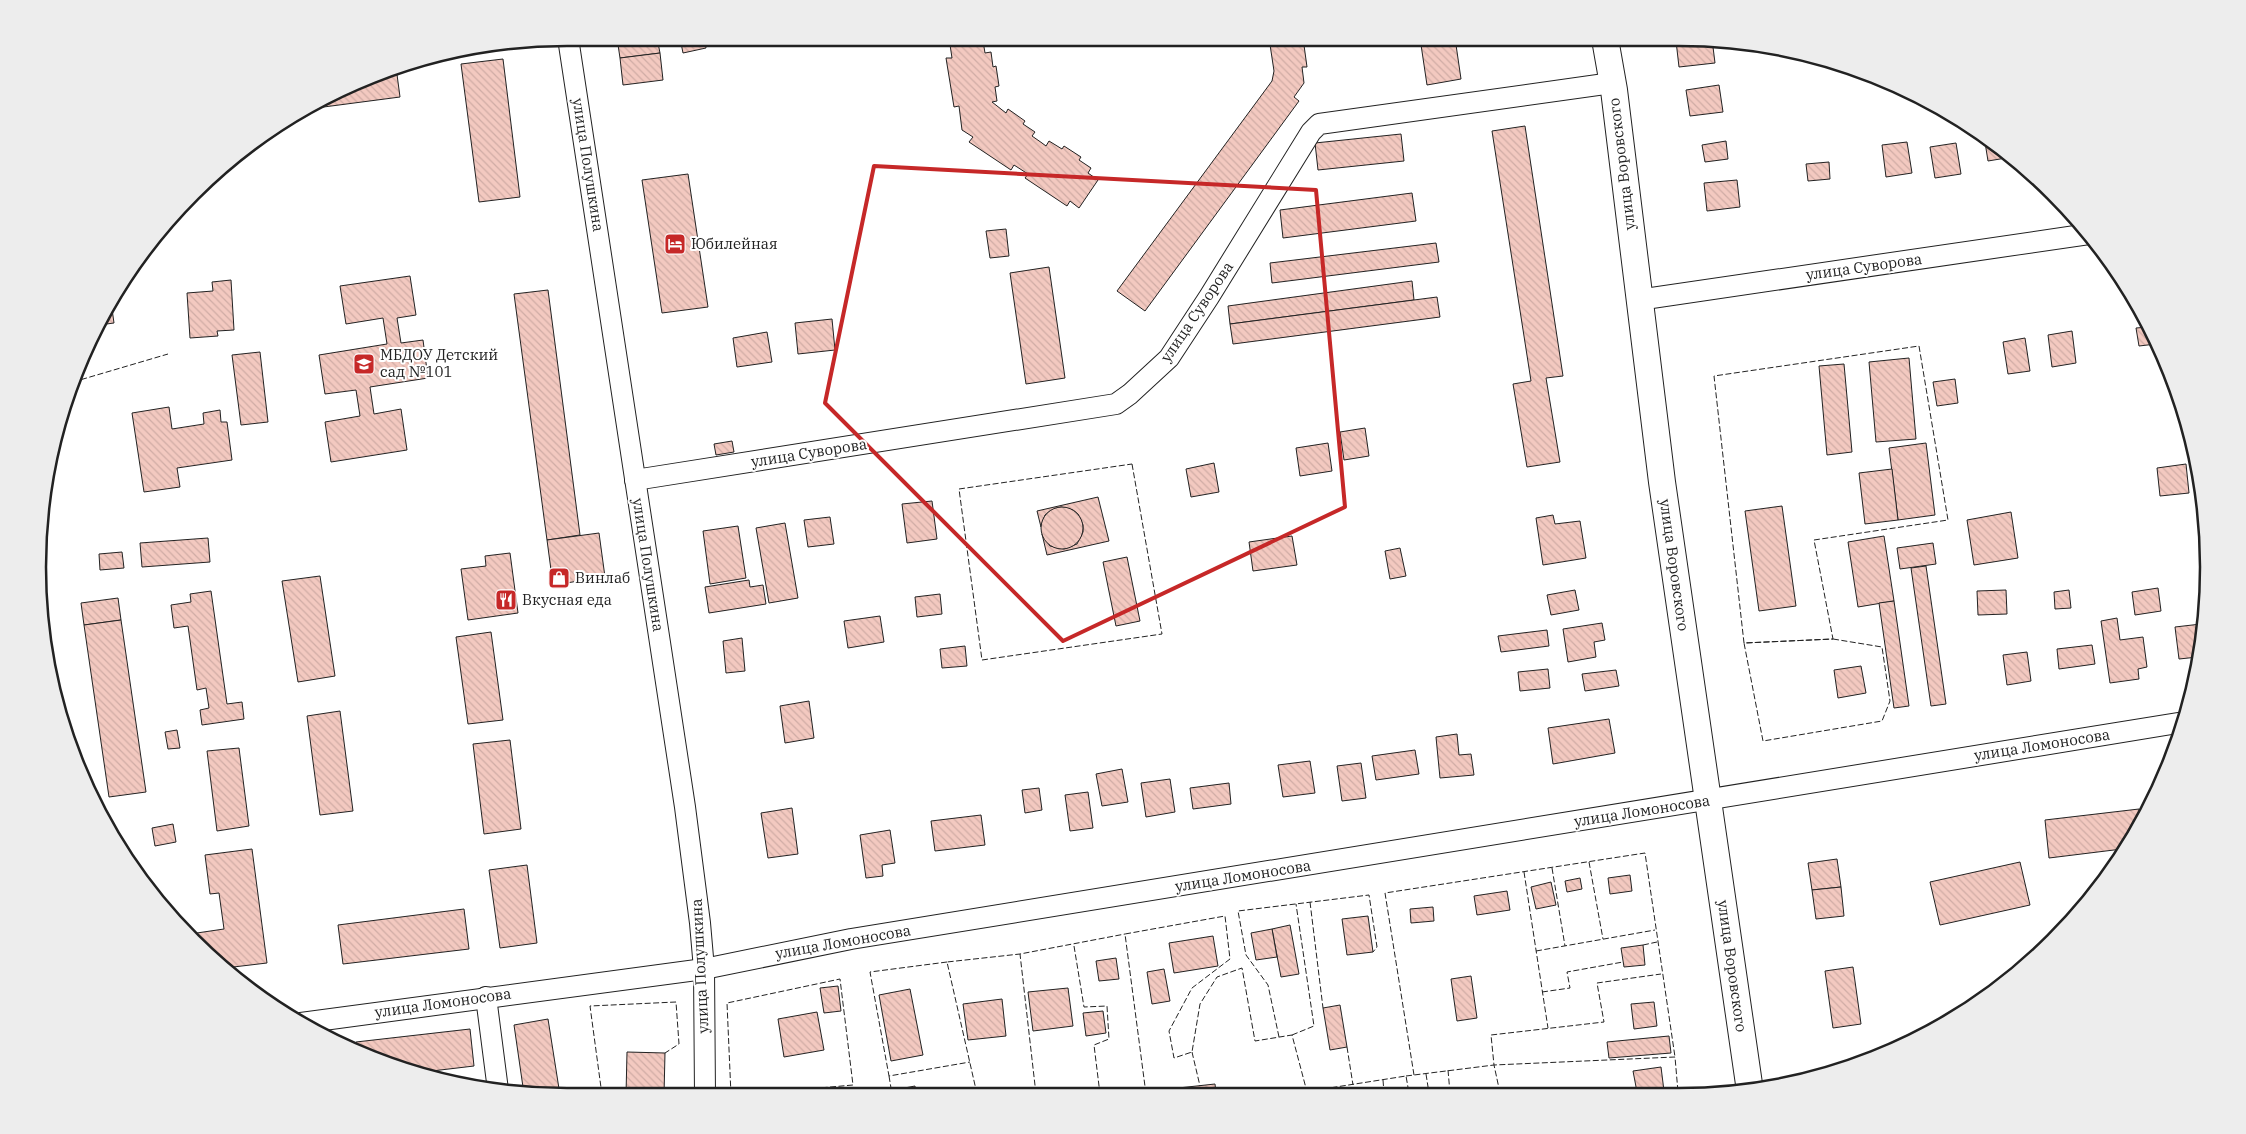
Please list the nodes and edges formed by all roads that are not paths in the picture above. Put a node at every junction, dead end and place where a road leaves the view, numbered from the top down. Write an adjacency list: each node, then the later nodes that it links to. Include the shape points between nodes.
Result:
1 (569, 46): 6 (street, улица Полушкина)
2 (1606, 46): 3 (main road, улица Воровского)
3 (1612, 83): 5 (main road, улица Воровского); 6 (street, улица Суворова, via 1319,124 1168,358 1116,404)
4 (2080, 235): 5 (street, улица Суворова)
5 (1638, 300): 8 (main road, улица Воровского)
6 (634, 480): 9 (street, улица Полушкина, via 685,807)
7 (2175, 723): 8 (street, улица Ломоносова)
8 (1708, 800): 9 (street, улица Ломоносова, via 851,939); 13 (main road, улица Воровского)
9 (704, 969): 10 (street, улица Ломоносова); 14 (street, улица Полушкина)
10 (486, 997): 11 (street, улица Ломоносова); 12 (street)
11 (313, 1021)
12 (497, 1083)
13 (1749, 1083)
14 (705, 1088)

